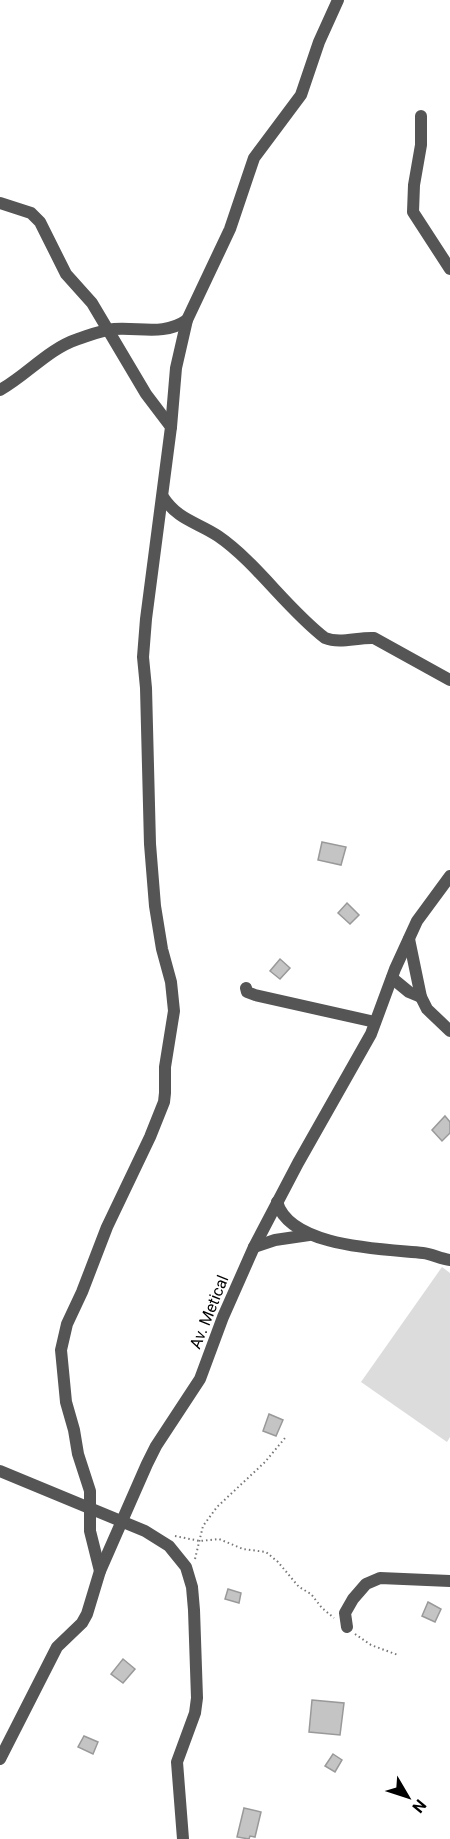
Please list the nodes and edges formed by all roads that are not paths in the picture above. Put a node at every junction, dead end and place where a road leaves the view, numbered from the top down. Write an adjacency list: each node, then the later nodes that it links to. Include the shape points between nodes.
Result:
1 (338, 0): 5 (street, via 301,95 254,159 230,229)
2 (422, 116): 4 (street, via 413,212)
3 (0, 203): 6 (street, via 25,210 40,222 66,274)
4 (450, 269)
5 (187, 320): 6 (street, via 164,330); 8 (street, via 176,368)
6 (109, 330): 7 (street, via 65,344); 8 (street)
7 (0, 390)
8 (171, 428): 9 (street)
9 (163, 497): 10 (street, via 185,520 224,540 325,638 374,638); 24 (street, via 143,657 155,906 174,1011 164,1102 107,1227 62,1340 66,1402 89,1483)
10 (450, 680)
11 (450, 876): 12 (street, Av. Metical, via 419,916)
12 (410, 939): 13 (street, Av. Metical); 15 (street)
13 (392, 978): 15 (street); 16 (street, Av. Metical)
14 (246, 988): 17 (street, via 255,995)
15 (415, 994): 16 (street, via 399,990); 18 (street)
16 (385, 996): 17 (street, Av. Metical)
17 (375, 1022): 19 (street, Av. Metical)
18 (450, 1031)
19 (277, 1203): 20 (street, via 280,1213 294,1227); 21 (street, Av. Metical)
20 (309, 1234): 21 (street); 22 (street, via 350,1245)
21 (254, 1247): 25 (street, Av. Metical, via 200,1379 156,1446)
22 (450, 1260)
23 (0, 1471): 24 (street)
24 (91, 1508): 25 (street); 26 (street, via 90,1531)
25 (122, 1521): 26 (street, Av. Metical); 30 (street, via 169,1546 187,1571 192,1587 197,1698 177,1762)
26 (100, 1571): 29 (street, Av. Metical, via 87,1614 57,1647)
27 (450, 1581): 28 (street, via 380,1578 366,1584 345,1613)
28 (347, 1627)
29 (0, 1759)
30 (183, 1839)

